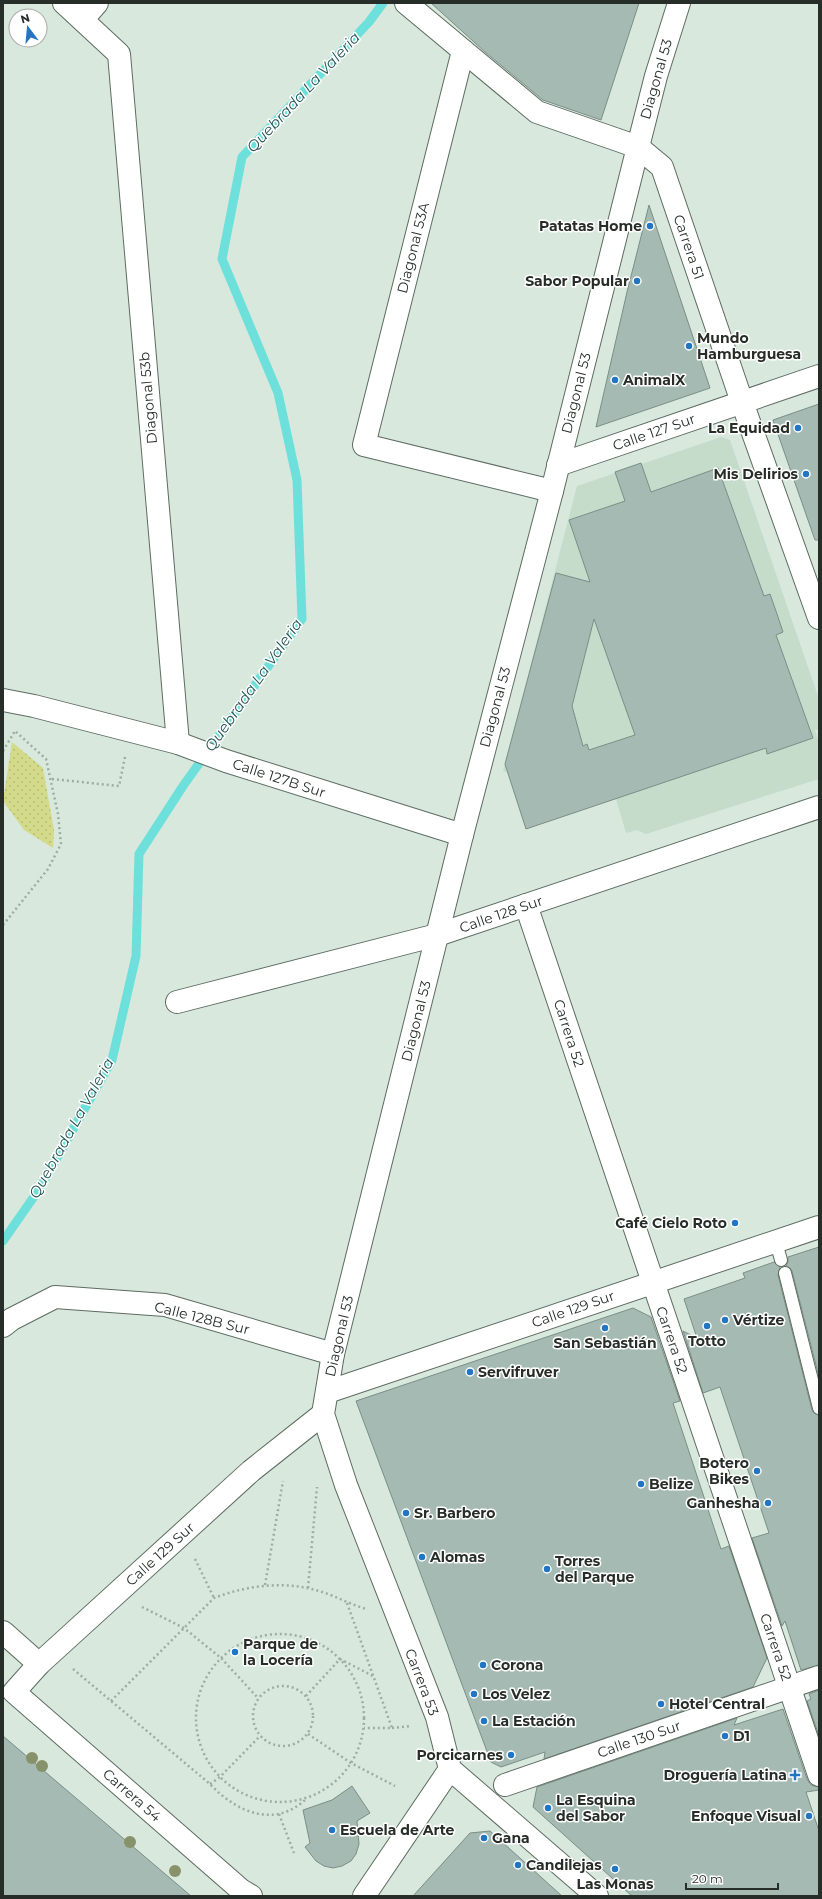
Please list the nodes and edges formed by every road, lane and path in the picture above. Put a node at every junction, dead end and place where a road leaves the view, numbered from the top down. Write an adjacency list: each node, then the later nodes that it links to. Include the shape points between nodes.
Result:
1 (64, 3): 5 (street)
2 (97, 3): 5 (street)
3 (679, 3): 7 (street, Diagonal 53)
4 (406, 4): 6 (street, Carrera 51)
5 (83, 19): 16 (street, Diagonal 53b, via 118,54)
6 (463, 51): 7 (street, Carrera 51, via 537,112); 11 (street, Diagonal 53A, via 364,445)
7 (638, 146): 9 (street, Carrera 51, via 662,167); 10 (street, Diagonal 53)
8 (819, 376): 9 (street, Calle 127 Sur)
9 (742, 402): 10 (street, Calle 127 Sur); 12 (street, Carrera 51)
10 (558, 465): 11 (street, Diagonal 53)
11 (552, 491): 21 (street, Diagonal 53)
12 (819, 618)
13 (3, 700): 16 (street, Calle 127B Sur)
14 (9, 726): 15 (path)
15 (15, 731): 17 (path); 19 (path, via 46,759)
16 (182, 744): 21 (street, Calle 127B Sur, via 226,761)
17 (3, 751)
18 (126, 752): 19 (path, via 119,786)
19 (52, 779): 23 (path, via 60,844 48,869)
20 (819, 807): 22 (street, Calle 128 Sur)
21 (462, 835): 24 (street, Diagonal 53)
22 (526, 905): 24 (street, Calle 128 Sur); 28 (street, Carrera 52)
23 (3, 925)
24 (438, 935): 25 (street, Calle 128 Sur); 30 (street, Diagonal 53)
25 (177, 1002)
26 (819, 1226): 28 (street, Calle 129 Sur, via 778,1251)
27 (786, 1273): 32 (lane)
28 (652, 1283): 31 (street, Calle 129 Sur); 51 (street, Carrera 52)
29 (3, 1326): 30 (street, Calle 128B Sur, via 55,1297 165,1305)
30 (334, 1354): 31 (street, Diagonal 53)
31 (327, 1392): 33 (street, Diagonal 53)
32 (819, 1408)
33 (323, 1414): 47 (street, Calle 129 Sur, via 251,1471); 62 (street, Carrera 53, via 346,1485 436,1717)
34 (284, 1475): 37 (path)
35 (317, 1485): 38 (path)
36 (193, 1555): 39 (path)
37 (265, 1585): 38 (path); 39 (path, via 244,1588)
38 (308, 1588): 40 (path)
39 (214, 1598): 43 (path)
40 (347, 1603): 42 (path); 49 (path)
41 (138, 1605): 43 (path)
42 (372, 1611)
43 (184, 1628): 45 (path); 55 (path)
44 (3, 1632): 47 (street)
45 (221, 1658): 46 (path, via 236,1646 253,1638 271,1634 290,1634 325,1647); 54 (path); 64 (path, via 209,1673 196,1708 201,1745)
46 (340, 1659): 49 (path); 52 (path); 57 (path, via 359,1690 364,1709)
47 (39, 1664): 53 (street, Calle 129 Sur)
48 (70, 1666): 55 (path)
49 (373, 1676): 58 (path)
50 (819, 1677): 51 (street, Calle 130 Sur)
51 (789, 1688): 63 (street, Carrera 52); 66 (street, Calle 130 Sur)
52 (306, 1696): 54 (path, via 295,1688 282,1686 268,1689); 59 (path, via 312,1708 313,1722)
53 (8, 1697): 71 (street, Carrera 54)
54 (258, 1698): 60 (path, via 253,1711 254,1724)
55 (111, 1701): 65 (path)
56 (413, 1726): 58 (path)
57 (364, 1728): 58 (path); 61 (path)
58 (392, 1728)
59 (308, 1734): 60 (path, via 297,1743 284,1747 271,1744); 61 (path)
60 (260, 1736): 64 (path)
61 (351, 1762): 67 (path); 68 (path, via 325,1789)
62 (450, 1769): 72 (street); 73 (street)
63 (819, 1775)
64 (220, 1777): 65 (path); 68 (path, via 252,1797 264,1800 289,1801)
65 (210, 1784): 69 (path, via 222,1798 238,1807 254,1813)
66 (505, 1785)
67 (395, 1786)
68 (307, 1797): 69 (path, via 298,1806)
69 (279, 1814): 70 (path)
70 (294, 1853)
71 (250, 1896)
72 (364, 1896)
73 (597, 1896)

